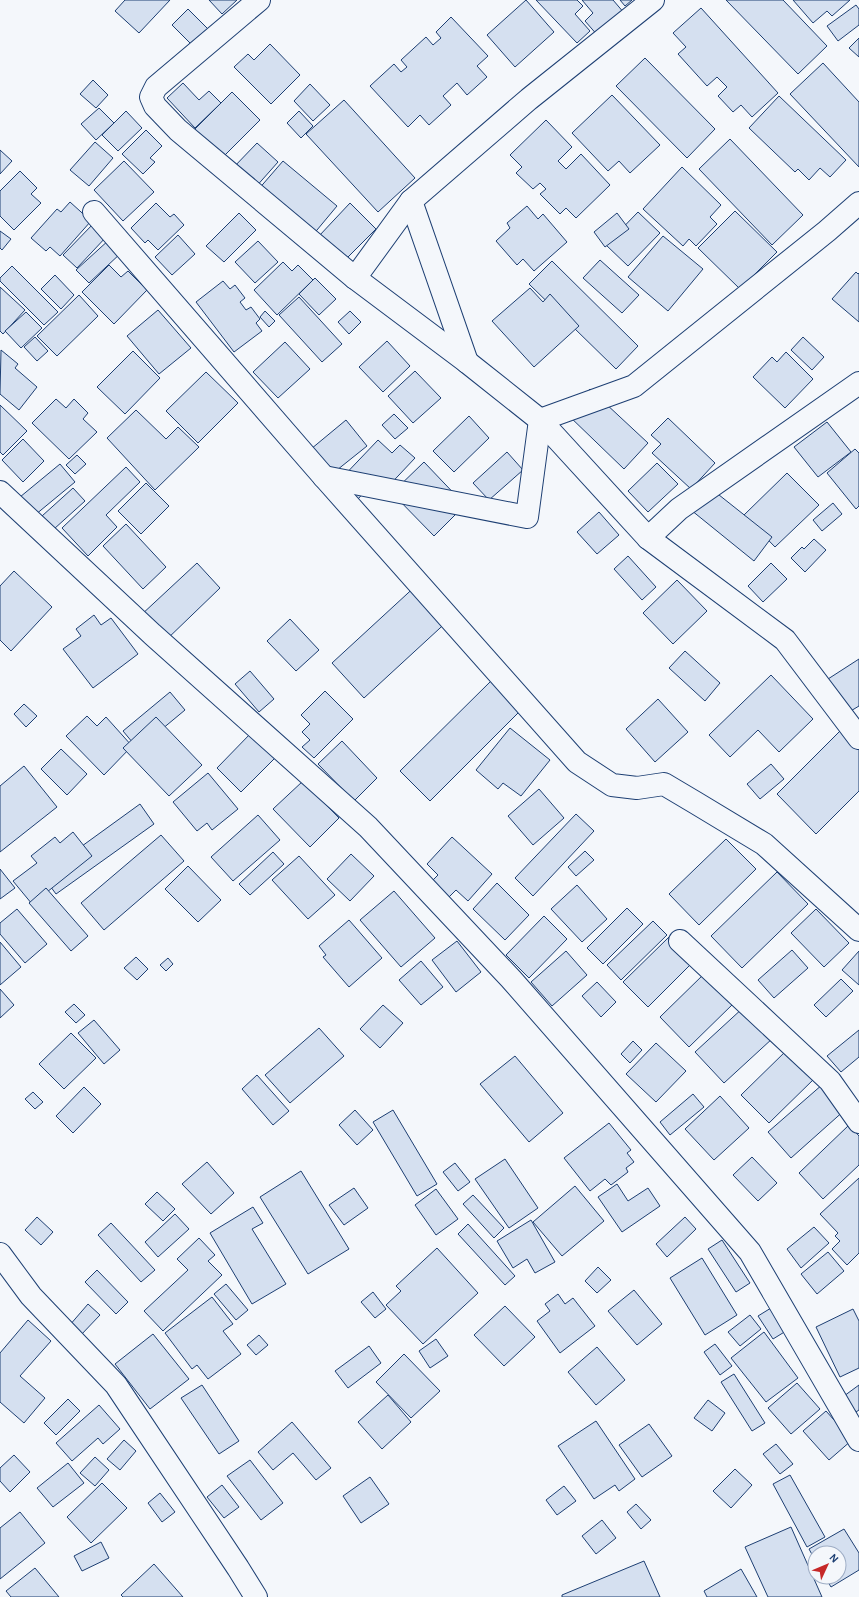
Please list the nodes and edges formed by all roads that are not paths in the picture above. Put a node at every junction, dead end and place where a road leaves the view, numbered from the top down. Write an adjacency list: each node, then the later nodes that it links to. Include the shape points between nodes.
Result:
1 (259, 0): 6 (street, via 174,70 156,87 151,97 155,106 178,130)
2 (653, 0): 3 (street, via 529,99)
3 (411, 201): 6 (street); 7 (street)
4 (859, 204): 9 (street, via 634,386)
5 (94, 212): 10 (street)
6 (355, 278): 7 (street)
7 (467, 362): 9 (street)
8 (859, 384): 12 (street, via 680,509)
9 (540, 420): 10 (street, via 527,517); 12 (street)
10 (324, 477): 14 (street, via 577,762 612,785 637,788 664,784 696,803 764,844)
11 (0, 492): 18 (street, via 152,634 368,827 511,979 750,1252)
12 (648, 538): 13 (street, via 785,640)
13 (859, 738)
14 (859, 930)
15 (680, 941): 16 (street, via 830,1081)
16 (859, 1122)
17 (0, 1254): 19 (street, via 31,1296 116,1386)
18 (859, 1440)
19 (256, 1597)

